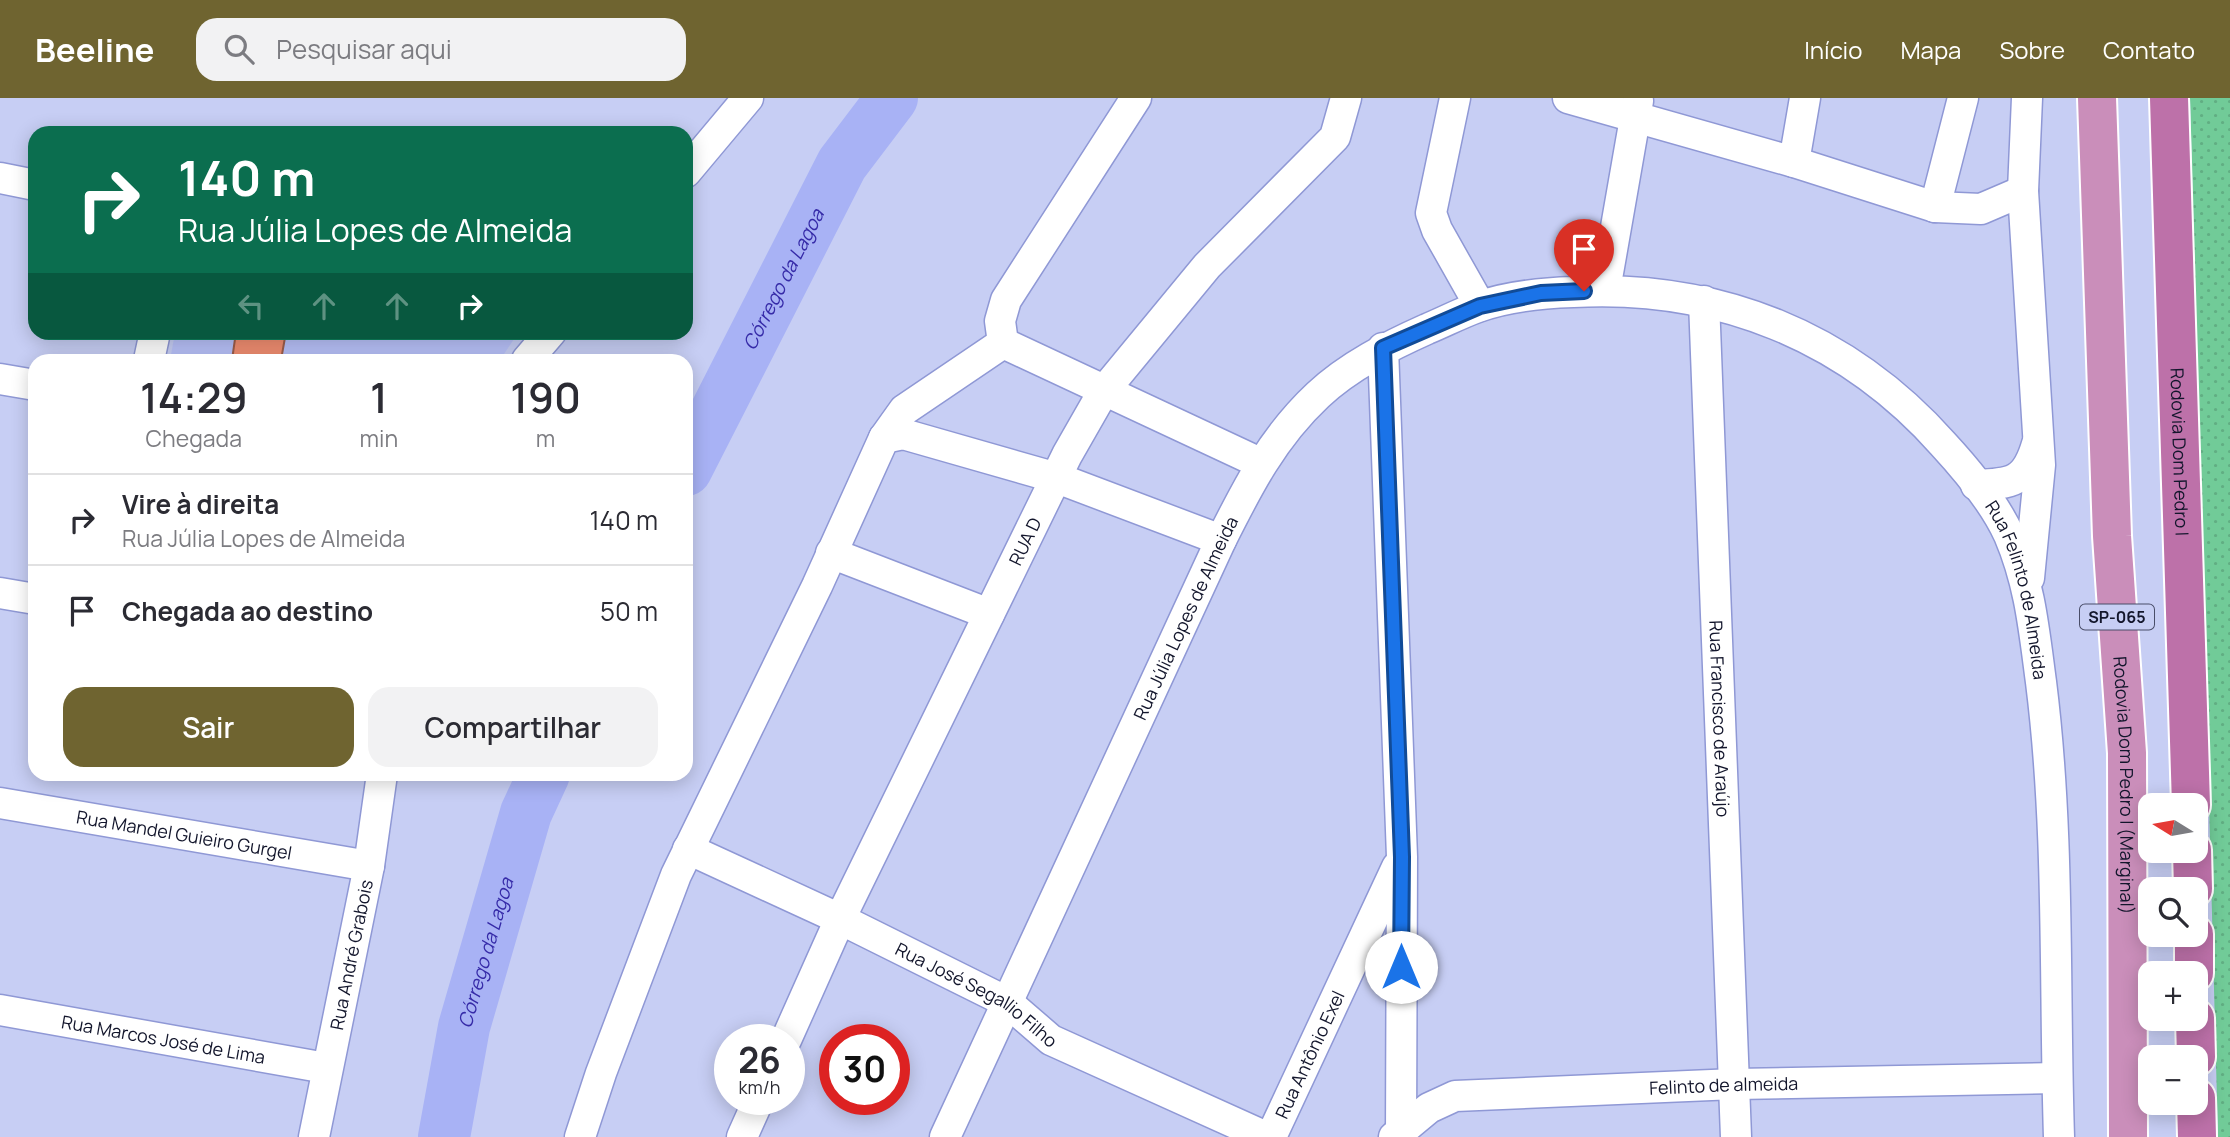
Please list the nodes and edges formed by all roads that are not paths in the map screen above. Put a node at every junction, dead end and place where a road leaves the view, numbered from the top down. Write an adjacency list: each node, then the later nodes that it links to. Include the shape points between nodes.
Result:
1 (748, 98): 13 (street)
2 (1136, 98): 22 (street, via 1006,300 1000,321)
3 (1346, 98): 27 (street, RUA D, via 1335,137 1207,266)
4 (1455, 98): 20 (street, via 1431,213)
5 (1568, 98): 11 (street)
6 (1805, 98): 12 (street)
7 (1963, 98): 17 (street)
8 (2027, 98): 16 (street)
9 (2097, 98): 62 (highway, Rodovia Dom Pedro I (Marginal) / SP-065, via 2112,536 2127,753)
10 (2169, 98): 40 (highway, Rodovia Dom Pedro I)
11 (1636, 108): 12 (street); 18 (street)
12 (1794, 162): 17 (street)
13 (693, 164)
14 (0, 178): 15 (street)
15 (28, 184)
16 (2023, 191): 17 (street, via 1981,209); 29 (street)
17 (1934, 207)
18 (1605, 290): 19 (street, Rua Felinto de Almeida); 20 (street, Rua Júlia Lopes de Almeida, via 1541,293)
19 (1704, 301): 32 (street, Rua Felinto de Almeida, via 1783,325 1874,379 1920,418); 51 (street, Rua Francisco de Araújo)
20 (1480, 306): 23 (street, Rua Júlia Lopes de Almeida)
21 (544, 340): 24 (street)
22 (1003, 343): 27 (street); 28 (street, via 904,410)
23 (1383, 348): 30 (street, Rua Júlia Lopes de Almeida, via 1318,395); 43 (street)
24 (532, 354)
25 (0, 379): 26 (street)
26 (28, 384)
27 (1103, 392): 30 (street); 31 (street, RUA D)
28 (884, 438): 31 (street, via 903,434); 34 (street)
29 (2038, 441): 32 (street, via 2024,474 2011,482); 35 (street, via 2040,466)
30 (1260, 463): 33 (street, Rua Júlia Lopes de Almeida)
31 (1057, 478): 33 (street); 38 (street, RUA D)
32 (1976, 485): 35 (street, Rua Felinto de Almeida, via 2007,530)
33 (1221, 540): 46 (street, Rua Júlia Lopes de Almeida)
34 (831, 554): 38 (street); 42 (street)
35 (2028, 585): 50 (street, Rua Felinto de Almeida, via 2051,762)
36 (0, 593): 37 (street)
37 (28, 598)
38 (989, 614): 45 (street, RUA D)
39 (381, 781): 44 (street, Rua André Grabois)
40 (2192, 793)
41 (0, 803): 44 (street, Rua Mandel Guieiro Gurgel)
42 (688, 849): 45 (street, Rua José Segallio Filho); 56 (street)
43 (1402, 857): 54 (street); 59 (street, Rua Antônio Exel)
44 (369, 866): 49 (street, Rua André Grabois)
45 (840, 919): 46 (street, Rua José Segallio Filho); 48 (street, RUA D)
46 (1007, 1002): 58 (street, Rua Júlia Lopes de Almeida); 59 (street, Rua José Segallio Filho, via 1051,1040)
47 (0, 1010): 49 (street, Rua Marcos José de Lima)
48 (793, 1024)
49 (326, 1068): 55 (street, Rua André Grabois)
50 (2057, 1078): 51 (street, Felinto de almeida); 61 (street, Rua Felinto de Almeida)
51 (1735, 1084): 54 (street, Felinto de almeida, via 1455,1096 1429,1108); 60 (street, Rua Francisco de Araújo)
52 (752, 1115): 57 (street)
53 (2196, 1115): 63 (highway)
54 (1398, 1135)
55 (314, 1137)
56 (580, 1137)
57 (742, 1137)
58 (945, 1137)
59 (1268, 1137)
60 (1736, 1137)
61 (2059, 1137)
62 (2128, 1137)
63 (2197, 1137)

